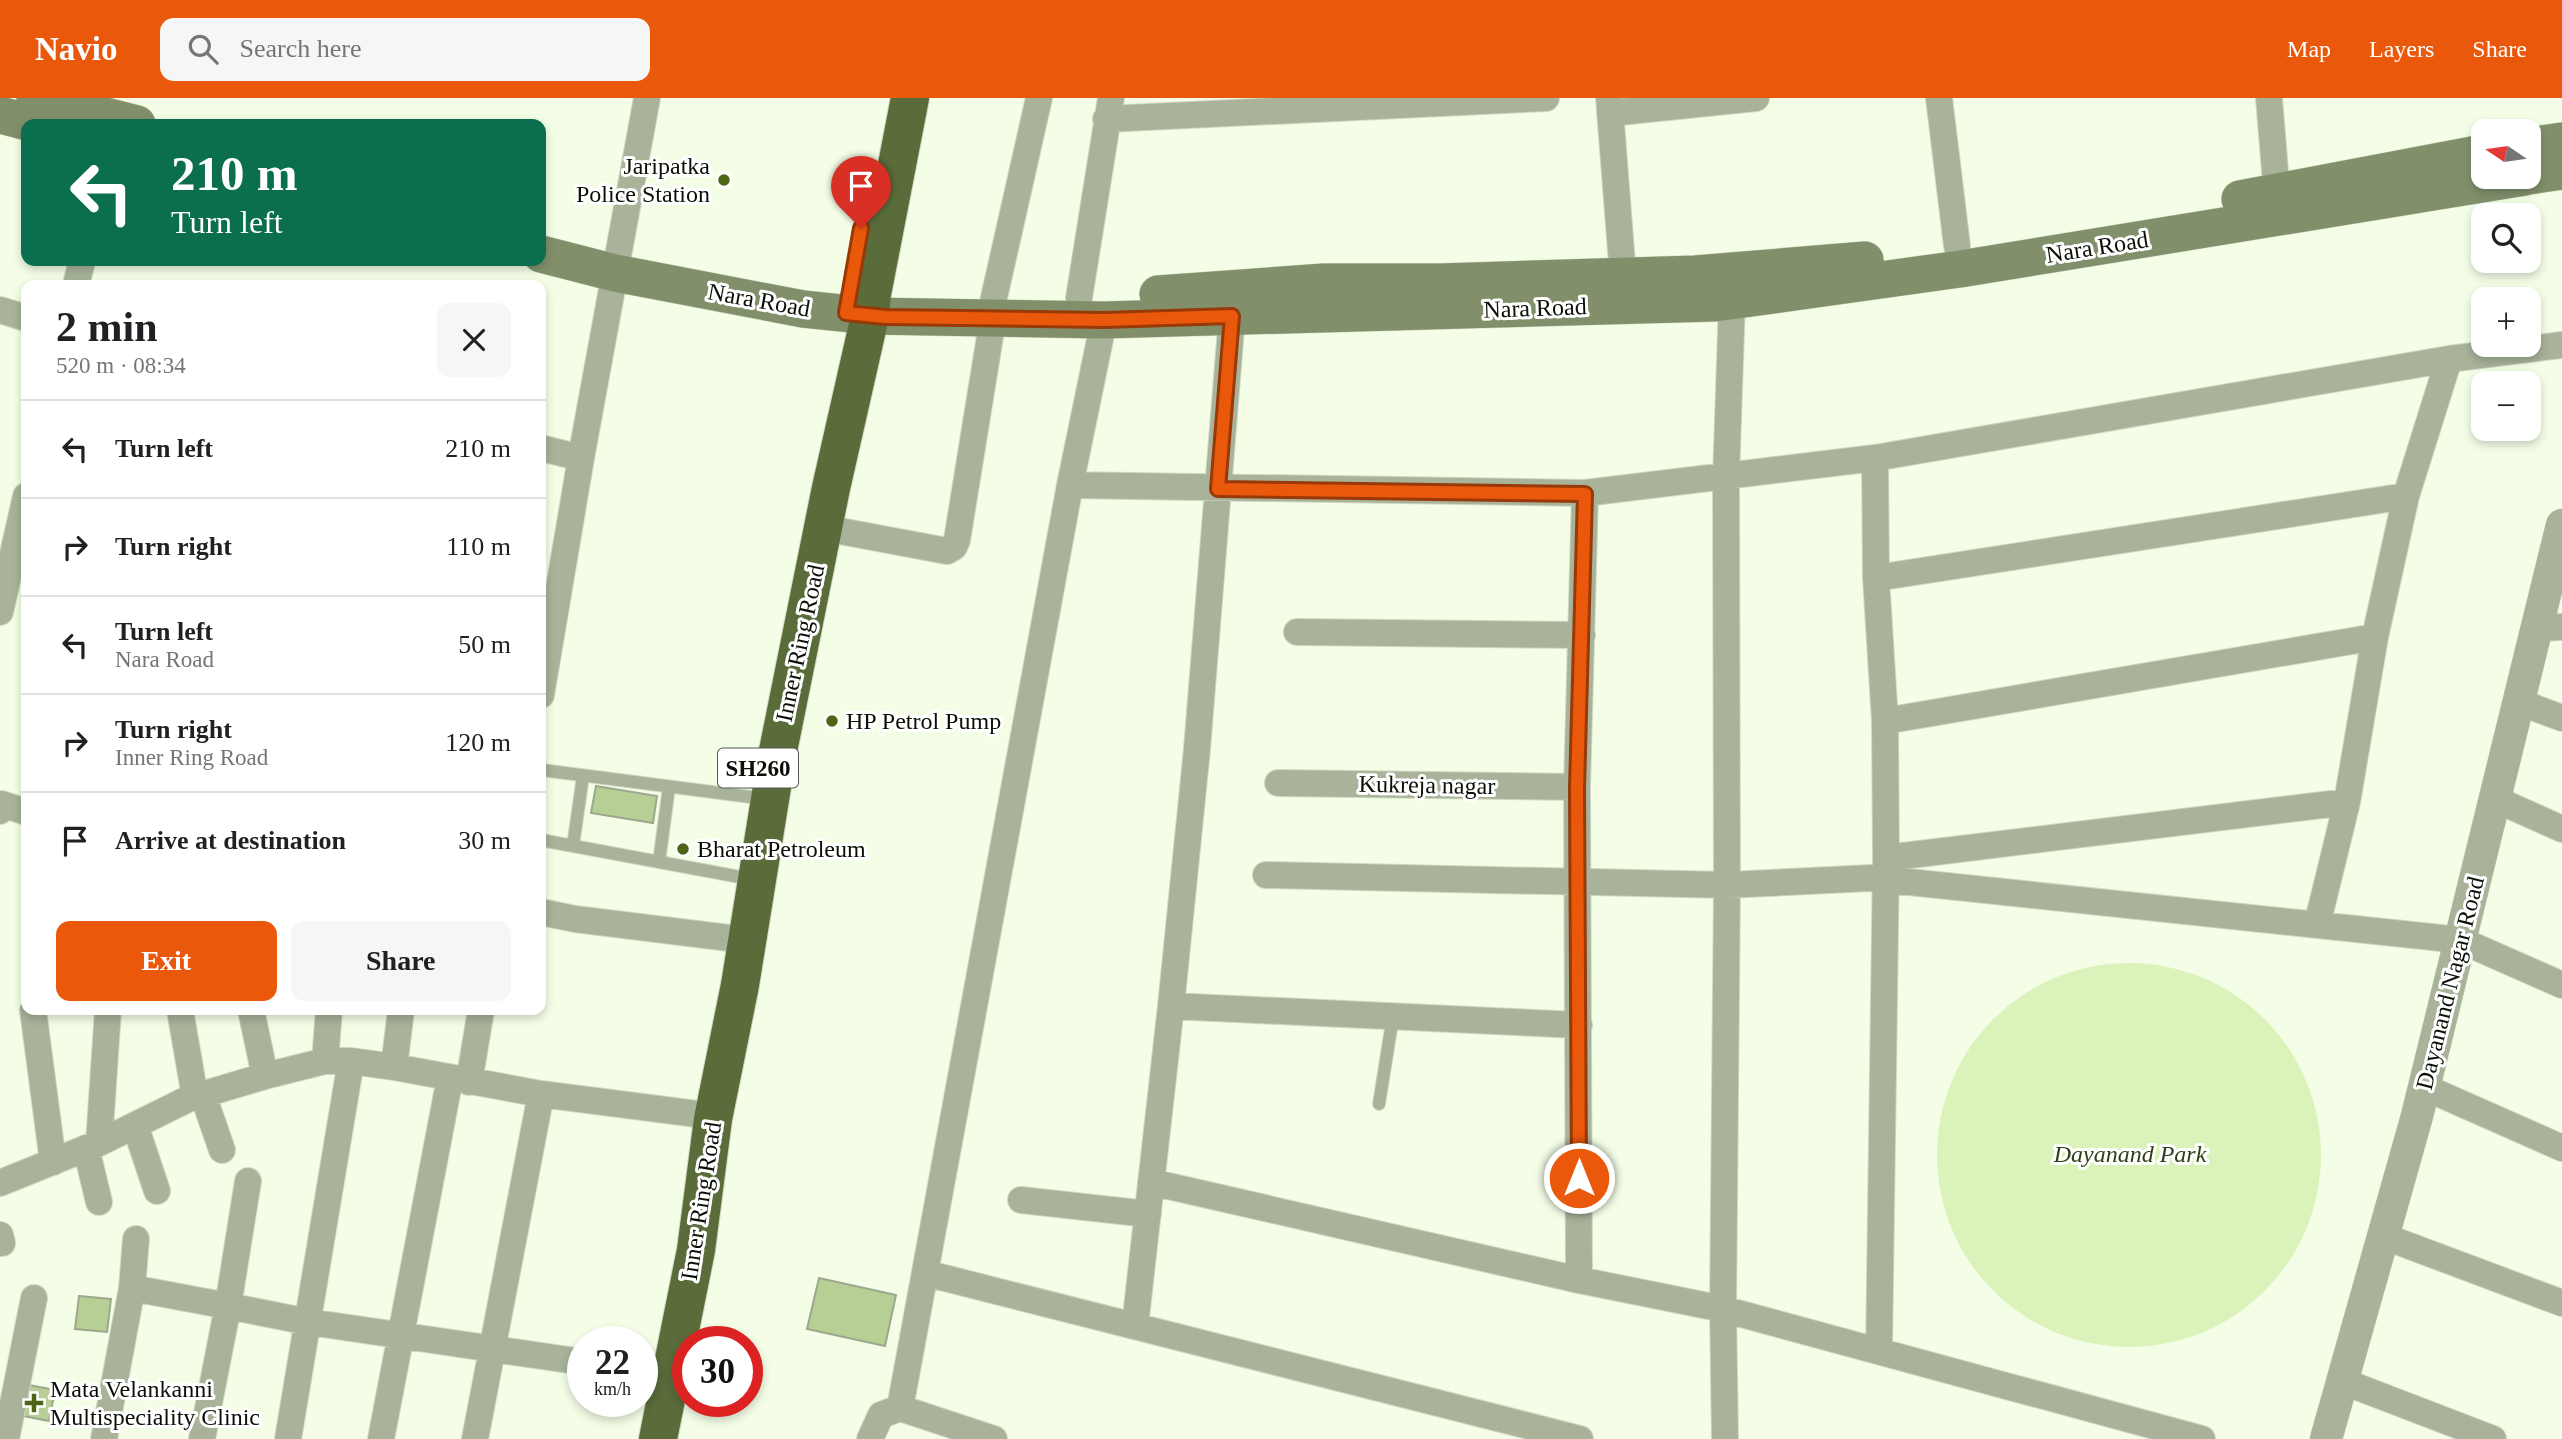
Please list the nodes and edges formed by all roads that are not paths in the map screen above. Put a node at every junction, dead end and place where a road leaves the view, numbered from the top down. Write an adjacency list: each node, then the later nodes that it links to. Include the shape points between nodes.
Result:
1 (647, 98): 23 (street)
2 (887, 98): 26 (highway, Inner Ring Road / SH260)
3 (910, 98): 26 (highway, Inner Ring Road)
4 (1039, 98): 29 (street)
5 (1546, 98): 10 (street)
6 (1756, 98): 9 (street)
7 (1939, 98): 21 (street)
8 (2269, 98): 19 (street)
9 (1610, 106): 24 (street)
10 (1108, 108): 27 (street)
11 (24, 111): 12 (main road)
12 (94, 119)
13 (2562, 141): 14 (main road)
14 (2541, 144)
15 (2471, 156): 19 (main road)
16 (2562, 171): 17 (main road, Nara Road)
17 (2541, 174)
18 (2471, 182): 19 (main road, Nara Road)
19 (2277, 205): 21 (main road, Nara Road, via 2174,212); 25 (main road, Nara Road, via 1960,269)
20 (546, 235): 23 (main road, Nara Road)
21 (1957, 246): 24 (main road, Nara Road, via 1878,259)
22 (546, 255): 23 (main road, Nara Road)
23 (617, 262): 26 (main road, Nara Road, via 803,309); 35 (street)
24 (1623, 276): 27 (main road, Nara Road, via 1324,282 1124,297)
25 (1732, 301): 31 (main road, Nara Road); 37 (street)
26 (859, 304): 29 (main road, Nara Road, via 935,301); 44 (highway, Inner Ring Road); 60 (highway, Inner Ring Road / SH260)
27 (1091, 309): 29 (main road, Nara Road); 31 (main road, Nara Road); 38 (street)
28 (0, 310): 30 (street)
29 (993, 310): 44 (street, via 954,547 947,551)
30 (21, 316)
31 (1232, 316): 39 (street)
32 (2562, 345): 33 (street)
33 (2449, 359): 36 (street); 41 (street)
34 (546, 448): 35 (street)
35 (581, 458): 51 (street)
36 (1875, 458): 37 (street); 45 (street)
37 (1726, 478): 40 (street); 71 (street)
38 (1070, 485): 39 (street); 110 (street)
39 (1218, 489): 40 (street); 77 (street)
40 (1585, 494): 49 (street)
41 (2406, 496): 45 (street); 50 (street)
42 (21, 518): 46 (street)
43 (2562, 525): 47 (street, Dayanand Nagar Road)
44 (824, 528): 134 (highway, Inner Ring Road, via 777,756 713,1119 696,1250)
45 (1876, 578): 54 (street)
46 (0, 612)
47 (2549, 627): 52 (street, Dayanand Nagar Road)
48 (1297, 632): 49 (street)
49 (1582, 635): 59 (street)
50 (2375, 637): 54 (street); 62 (street)
51 (546, 665)
52 (2519, 702): 53 (street); 61 (street, Dayanand Nagar Road)
53 (2562, 718)
54 (1885, 721): 67 (street)
55 (546, 771): 56 (lane)
56 (583, 776): 58 (lane); 65 (lane)
57 (1278, 783): 59 (street, Kukreja nagar)
58 (669, 787): 60 (lane); 66 (lane)
59 (1577, 788): 70 (street)
60 (751, 797): 69 (highway, Inner Ring Road / SH260)
61 (2495, 799): 63 (street); 75 (street, Dayanand Nagar Road)
62 (2347, 802): 67 (street); 73 (street)
63 (2562, 829)
64 (546, 842): 65 (lane)
65 (573, 846): 66 (lane)
66 (659, 862): 69 (lane)
67 (1886, 869): 71 (street, via 1871,878); 73 (street); 122 (street)
68 (1266, 875): 70 (street)
69 (740, 877): 74 (highway, Inner Ring Road / SH260)
70 (1578, 883): 71 (street); 86 (street)
71 (1727, 885): 116 (street)
72 (546, 913): 74 (street)
73 (2317, 925): 75 (street)
74 (729, 939): 95 (highway, Inner Ring Road / SH260)
75 (2460, 940): 76 (street); 91 (street, Dayanand Nagar Road)
76 (2562, 985)
77 (1171, 1006): 85 (street); 102 (street)
78 (34, 1015): 100 (street)
79 (107, 1015): 97 (street)
80 (181, 1015): 93 (street)
81 (252, 1015): 89 (street)
82 (330, 1015): 87 (street)
83 (400, 1015): 88 (street)
84 (479, 1015): 90 (street)
85 (1393, 1016): 86 (street); 94 (lane)
86 (1579, 1025): 111 (street)
87 (338, 1061): 88 (street); 89 (street); 117 (street)
88 (394, 1067): 90 (street)
89 (265, 1076): 93 (street)
90 (459, 1080): 92 (street); 120 (street)
91 (2424, 1087): 98 (street); 108 (street, Dayanand Nagar Road)
92 (541, 1094): 95 (street); 121 (street)
93 (199, 1096): 96 (street); 99 (street)
94 (1379, 1104)
95 (697, 1114): 118 (highway, Inner Ring Road / SH260)
96 (135, 1125): 97 (street); 104 (street)
97 (92, 1146): 100 (street); 106 (street)
98 (2562, 1148)
99 (222, 1150)
100 (53, 1162): 103 (street)
101 (248, 1181): 115 (street)
102 (1152, 1182): 107 (street); 111 (street)
103 (0, 1183)
104 (157, 1191)
105 (1021, 1200): 107 (street)
106 (99, 1202)
107 (1148, 1214): 119 (street)
108 (2383, 1236): 114 (street); 124 (street, Dayanand Nagar Road)
109 (136, 1238): 112 (street)
110 (925, 1273): 119 (street); 125 (street)
111 (1579, 1280): 116 (street)
112 (132, 1288): 115 (street); 128 (street)
113 (34, 1298): 127 (street)
114 (2562, 1303)
115 (228, 1306): 117 (street); 129 (street)
116 (1723, 1309): 122 (street); 138 (street)
117 (309, 1322): 120 (street); 130 (street)
118 (655, 1326)
119 (1135, 1326): 137 (street)
120 (400, 1334): 121 (street); 131 (street)
121 (492, 1349): 123 (street); 132 (street)
122 (1879, 1351): 139 (street)
123 (567, 1360)
124 (2343, 1381): 140 (street, Dayanand Nagar Road); 141 (street)
125 (900, 1408): 135 (street, via 881,1415); 136 (street)
126 (640, 1417): 133 (highway, Inner Ring Road / SH260)
127 (6, 1439)
128 (104, 1439)
129 (202, 1439)
130 (288, 1439)
131 (381, 1439)
132 (475, 1439)
133 (637, 1439)
134 (658, 1439)
135 (870, 1439)
136 (994, 1439)
137 (1580, 1439)
138 (1725, 1439)
139 (2202, 1439)
140 (2326, 1439)
141 (2493, 1439)

